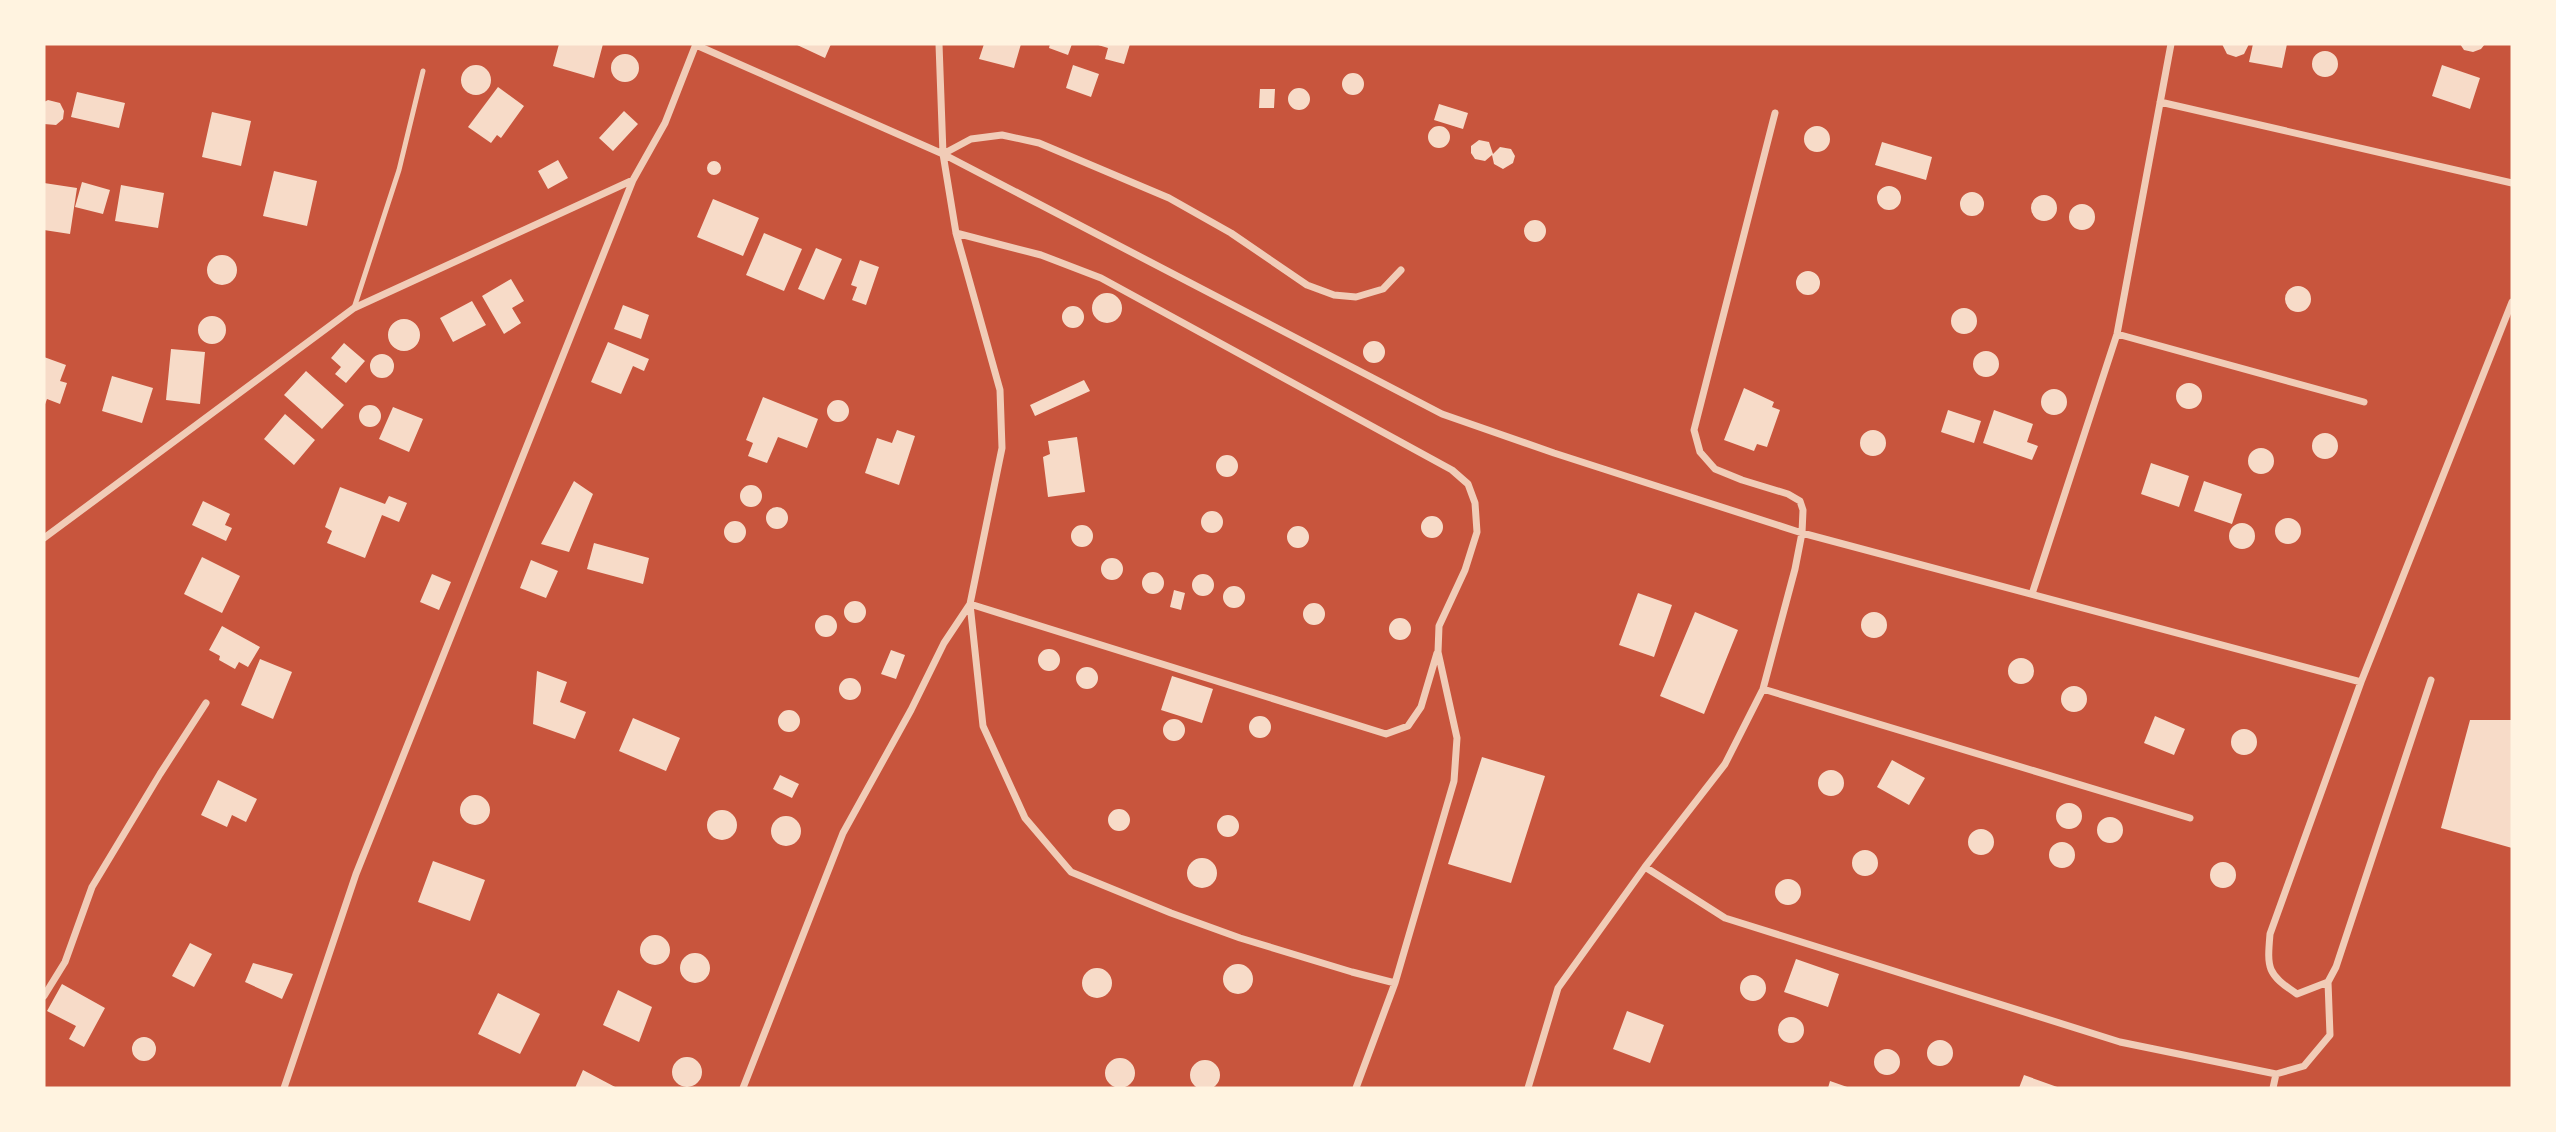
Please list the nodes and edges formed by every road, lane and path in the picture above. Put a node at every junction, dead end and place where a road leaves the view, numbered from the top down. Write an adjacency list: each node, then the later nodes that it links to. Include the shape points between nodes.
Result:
1 (696, 44): 7 (street); 8 (street, via 665,123)
2 (939, 44): 7 (street)
3 (2171, 44): 5 (street)
4 (423, 71): 13 (lane, via 399,170)
5 (2160, 102): 9 (street); 14 (street)
6 (1775, 113): 16 (street, via 1694,430 1700,452 1715,468 1800,501)
7 (943, 154): 10 (street); 11 (street, via 971,139 1002,135 1039,143 1169,198 1307,285 1334,295 1356,297 1382,289); 16 (street, via 1442,414)
8 (633, 180): 13 (street); 31 (street, via 356,874)
9 (2512, 183)
10 (956, 233): 19 (street, via 1000,390 1002,448); 20 (street, via 1041,255 1101,278 1452,470 1468,484 1475,502 1477,532 1439,626)
11 (1401, 270)
12 (2512, 302): 22 (street)
13 (354, 308): 17 (street)
14 (2117, 334): 15 (street); 18 (street)
15 (2364, 402)
16 (1802, 533): 18 (street); 23 (street)
17 (44, 538)
18 (2032, 594): 22 (street)
19 (971, 604): 20 (street, via 1386,734 1408,726 1421,707); 28 (street, via 983,726 1025,818 1071,872 1240,937); 32 (street, via 943,643 843,833)
20 (1438, 652): 28 (street, via 1457,738 1454,781)
21 (2431, 680): 27 (street)
22 (2361, 682): 27 (street, via 2270,934 2268,959 2275,979 2297,993)
23 (1763, 689): 25 (street); 26 (street, via 1725,764)
24 (206, 703): 29 (street, via 92,887 65,962)
25 (2190, 818)
26 (1645, 867): 30 (street, via 1725,918 2120,1042); 34 (street, via 1558,988)
27 (2328, 982): 30 (street, via 2330,1035 2304,1066)
28 (1395, 983): 33 (street)
29 (44, 996)
30 (2276, 1074): 35 (street)
31 (284, 1088)
32 (743, 1088)
33 (1356, 1088)
34 (1528, 1088)
35 (2273, 1088)

